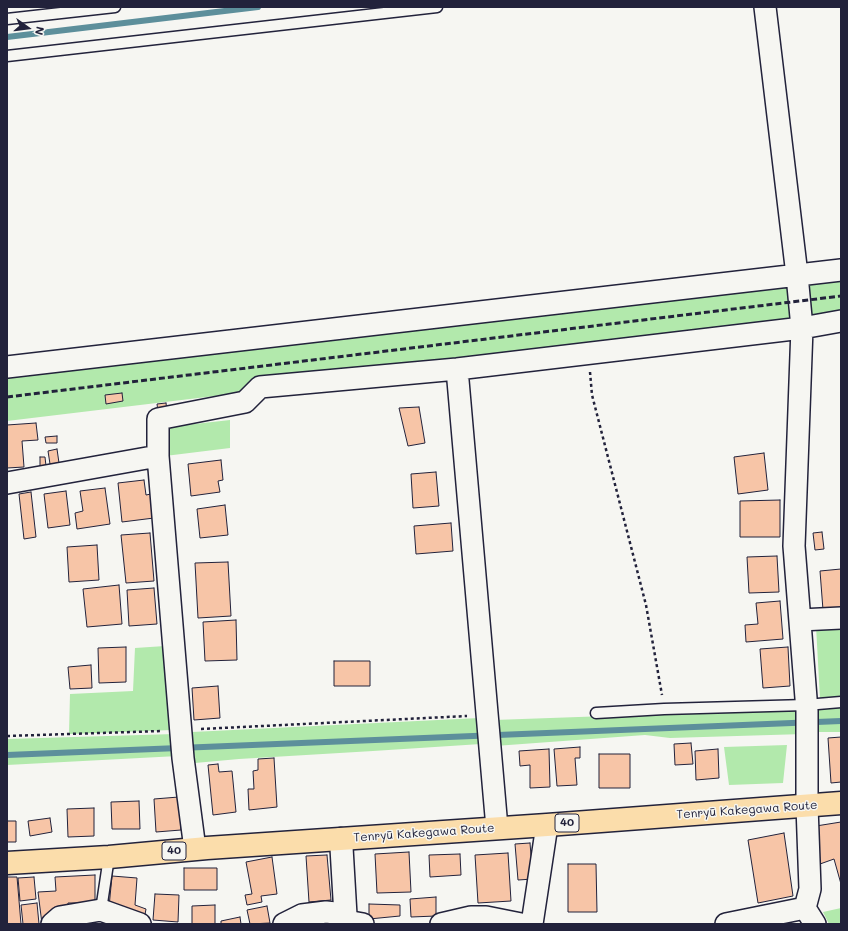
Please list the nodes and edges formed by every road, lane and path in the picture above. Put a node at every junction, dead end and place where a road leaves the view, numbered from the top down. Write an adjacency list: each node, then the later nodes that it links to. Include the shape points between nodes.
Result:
1 (115, 7): 4 (lane)
2 (438, 7): 5 (lane)
3 (765, 7): 7 (street)
4 (7, 19)
5 (7, 56)
6 (841, 270): 7 (street)
7 (797, 276): 9 (street); 11 (street)
8 (841, 321): 9 (street)
9 (802, 328): 10 (street); 16 (street, via 794,546)
10 (588, 354): 12 (street); 19 (path, via 592,395 646,605)
11 (7, 367)
12 (457, 369): 13 (street, via 260,387 245,402 158,419); 21 (street)
13 (158, 456): 14 (street); 22 (street)
14 (7, 482)
15 (841, 618): 16 (street)
16 (800, 620): 18 (street)
17 (841, 702): 18 (lane)
18 (807, 708): 19 (lane); 25 (street)
19 (664, 709): 20 (lane)
20 (596, 713)
21 (488, 718): 22 (path); 27 (street)
22 (181, 732): 23 (path); 29 (street)
23 (7, 736)
24 (841, 803): 25 (main road, Tenryū Kakegawa Route / 40)
25 (807, 806): 26 (main road, Tenryū Kakegawa Route / 40); 33 (street)
26 (547, 825): 27 (main road, Tenryū Kakegawa Route / 40); 40 (street)
27 (497, 828): 28 (main road, Tenryū Kakegawa Route / 40)
28 (341, 839): 29 (main road, Tenryū Kakegawa Route / 40); 34 (street)
29 (195, 849): 30 (main road, Tenryū Kakegawa Route / 40)
30 (109, 856): 31 (main road, Tenryū Kakegawa Route / 40); 32 (lane)
31 (7, 863)
32 (101, 910): 35 (street, via 60,917); 36 (street)
33 (810, 916): 41 (street)
34 (350, 921): 37 (street, via 326,912 302,915)
35 (52, 924)
36 (140, 924)
37 (284, 924)
38 (441, 924): 39 (street, via 471,917 486,917)
39 (521, 924)
40 (532, 924)
41 (726, 924)

